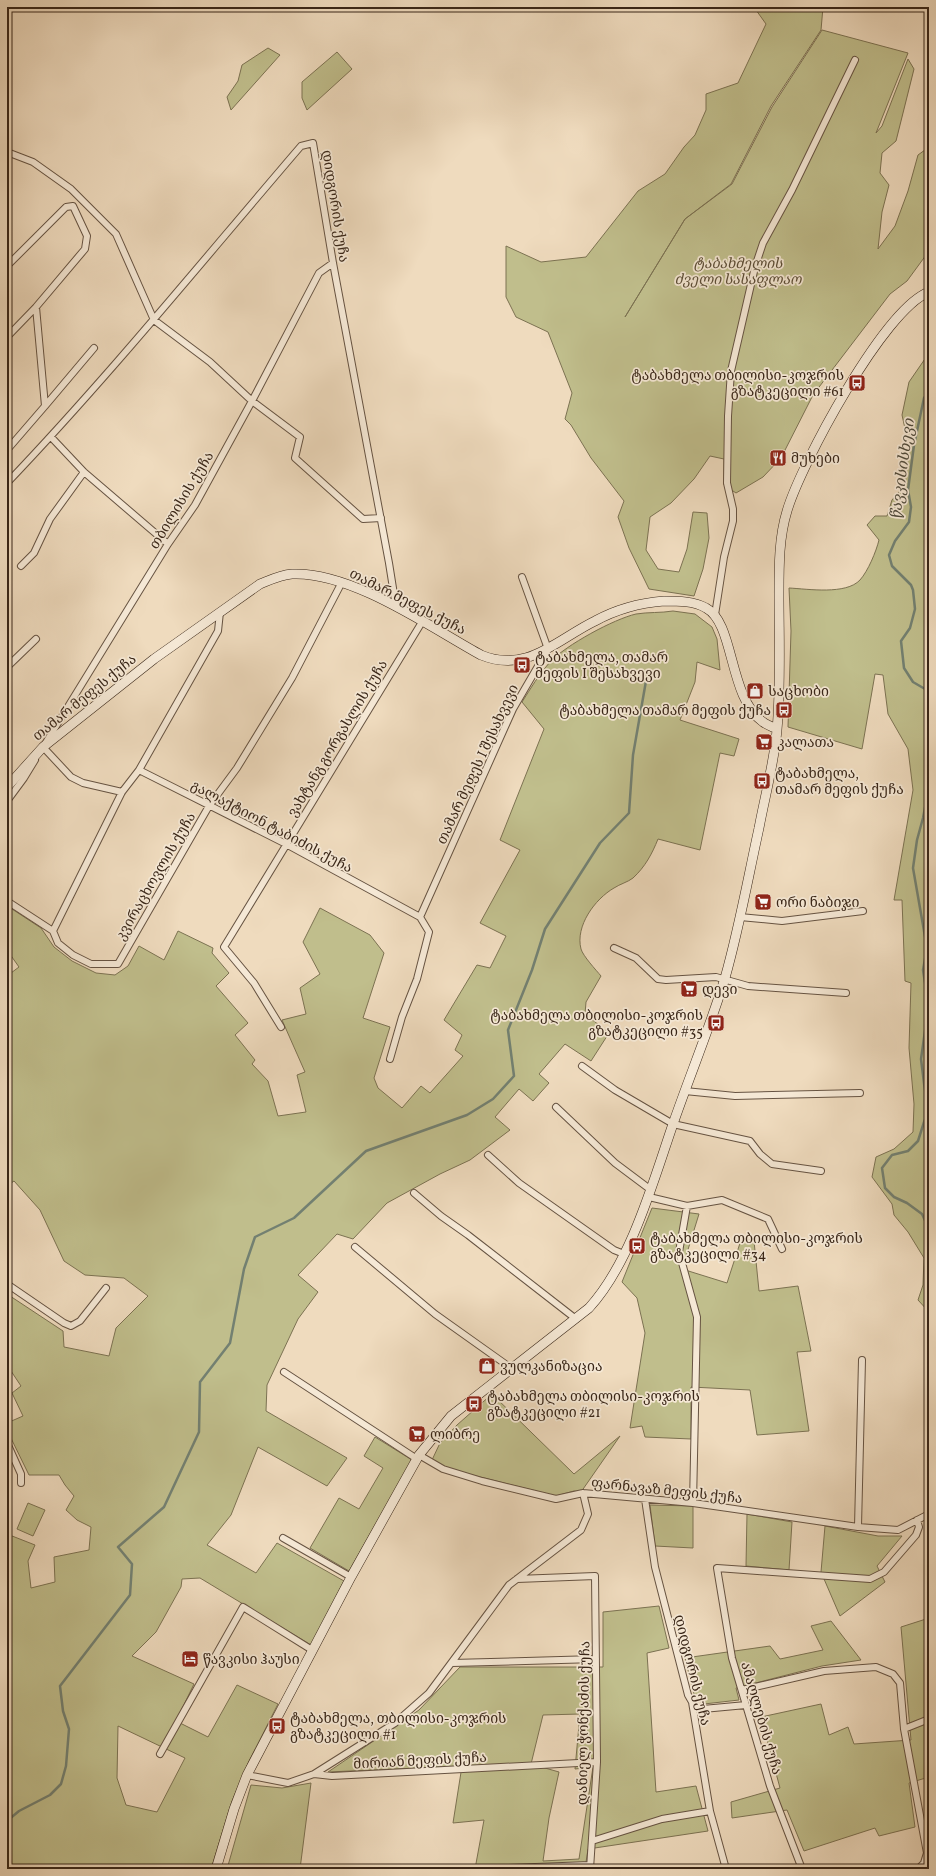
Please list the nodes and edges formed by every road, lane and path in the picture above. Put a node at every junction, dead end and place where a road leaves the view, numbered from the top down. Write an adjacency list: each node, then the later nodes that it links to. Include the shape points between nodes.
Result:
1 (854, 60): 26 (street, via 792,190 763,243 755,267 731,370 727,483 734,509)
2 (7, 152): 3 (street, via 33,162)
3 (79, 197): 4 (street); 10 (street, via 116,234)
4 (72, 206): 6 (street, via 66,207); 9 (street, via 87,236 85,249)
5 (333, 263): 10 (street, დიდგორის ქუჩა, via 313,143 301,146); 13 (street, თბილისის ქუჩა, via 319,273); 19 (street, დიდგორის ქუჩა)
6 (7, 266)
7 (929, 285): 8 (street)
8 (926, 293): 31 (main road, via 889,329 868,355 820,439 786,512 780,548)
9 (36, 307): 11 (street); 14 (street)
10 (154, 320): 13 (street, via 210,362); 15 (street, დიდგორის ქუჩა)
11 (7, 337)
12 (94, 348): 14 (street)
13 (252, 401): 19 (street, via 300,437 295,458 363,519); 20 (street, თბილისის ქუჩა, via 195,505)
14 (45, 406): 16 (street)
15 (51, 437): 17 (street); 18 (street, დიდგორის ქუჩა)
16 (7, 450)
17 (84, 472): 20 (street); 21 (street, via 50,519 34,552)
18 (7, 483)
19 (381, 518): 24 (street, დიდგორის ქუჩა)
20 (168, 544): 32 (street, თბილისის ქუჩა)
21 (21, 566)
22 (522, 576): 29 (street)
23 (342, 582): 24 (main road, თამარ მეფეს ქუჩა); 25 (main road, თამარ მეფეს ქუჩა, via 306,575 290,574 275,577 260,584); 37 (street, კვირაცხოვლის ქუჩა, via 292,678 237,768)
24 (396, 607): 27 (main road, თამარ მეფეს ქუჩა)
25 (221, 611): 32 (main road, თამარ მეფეს ქუჩა, via 154,659); 33 (street, via 218,631)
26 (715, 615): 29 (main road, თამარ მეფეს ქუჩა, via 707,608 694,603 645,602 594,621); 31 (main road, via 725,636 736,679 745,698 763,722)
27 (422, 622): 29 (main road, თამარ მეფეს ქუჩა, via 492,660 518,660); 38 (street, ვახტანგ გორგასლის ქუჩა)
28 (36, 638): 30 (street)
29 (548, 649): 42 (street, თამარ მეფეს I შესახვევი, via 513,709)
30 (7, 667)
31 (777, 729): 41 (main road)
32 (43, 747): 34 (main road, თამარ მეფეს ქუჩა); 35 (street, via 72,777 83,783); 36 (street, თბილისის ქუჩა)
33 (139, 770): 35 (street); 37 (street, გალაქტიონ ტაბიძის ქუჩა)
34 (8, 784)
35 (122, 792): 43 (street)
36 (7, 801)
37 (209, 806): 38 (street, გალაქტიონ ტაბიძის ქუჩა); 43 (street, კვირაცხოვლის ქუჩა, via 118,964 91,964 73,955 58,943)
38 (286, 844): 42 (street, გალაქტიონ ტაბიძის ქუჩა); 47 (street, ვახტანგ გორგასლის ქუჩა, via 224,947 254,984)
39 (7, 901): 43 (street, კვირაცხოვლის ქუჩა)
40 (863, 911): 41 (street, via 782,921)
41 (740, 917): 45 (main road)
42 (420, 918): 48 (street, via 429,932 417,979)
43 (53, 931)
44 (614, 948): 45 (street, via 636,958 658,979)
45 (724, 979): 46 (street, via 748,986); 50 (main road)
46 (846, 993)
47 (281, 1027)
48 (390, 1058)
49 (582, 1066): 53 (street, via 615,1090)
50 (685, 1091): 51 (street, via 735,1096); 53 (main road)
51 (860, 1093)
52 (556, 1107): 57 (street)
53 (673, 1124): 55 (street, via 750,1141 772,1164); 57 (main road)
54 (488, 1155): 61 (street, via 519,1183 614,1250)
55 (821, 1171)
56 (414, 1193): 64 (street)
57 (650, 1194): 58 (street); 61 (main road)
58 (687, 1206): 60 (street, via 722,1200 768,1219); 73 (street, via 679,1252 697,1317)
59 (355, 1247): 66 (street, via 435,1314)
60 (782, 1249)
61 (624, 1254): 64 (main road, via 601,1294)
62 (7, 1284): 63 (street, via 71,1326 80,1321)
63 (106, 1288)
64 (576, 1319): 66 (main road)
65 (862, 1360): 76 (street)
66 (511, 1368): 69 (main road, via 451,1416)
67 (284, 1372): 69 (street, ფარნავაზ მეფის ქუჩა)
68 (7, 1444): 70 (street, via 22,1474)
69 (418, 1457): 71 (street, ფარნავაზ მეფის ქუჩა, via 443,1469 482,1481 556,1499); 78 (main road)
70 (20, 1483)
71 (583, 1493): 72 (street, ფარნავაზ მეფის ქუჩა); 79 (street, via 588,1514 580,1530)
72 (645, 1499): 73 (street, ფარნავაზ მეფის ქუჩა); 84 (street, დიდგორის ქუჩა, via 658,1578 688,1695)
73 (693, 1503): 76 (street, ფარნავაზ მეფის ქუჩა)
74 (929, 1514): 75 (street, ფარნავაზ მეფის ქუჩა)
75 (917, 1520): 76 (street, ფარნავაზ მეფის ქუჩა, via 898,1530); 83 (street, ამაღლების ქუჩა, via 919,1527 916,1535 884,1572 870,1579 717,1568 732,1658)
76 (858, 1527)
77 (283, 1538): 78 (street)
78 (351, 1577): 80 (main road)
79 (517, 1578): 81 (street, დანიელ ჭონქაძის ქუჩა, via 595,1576); 82 (street, via 509,1585)
80 (312, 1650): 88 (street, via 243,1607); 91 (main road)
81 (596, 1659): 82 (street); 89 (street, დანიელ ჭონქაძის ქუჩა)
82 (452, 1663): 90 (street, via 429,1694 395,1722)
83 (742, 1690): 85 (street, ამაღლების ქუჩა); 87 (street, via 824,1671 876,1667 893,1674 900,1684)
84 (692, 1702): 85 (street, via 704,1709); 92 (street, დიდგორის ქუჩა)
85 (746, 1705): 98 (street, ამაღლების ქუჩა, via 770,1786)
86 (929, 1719): 87 (street)
87 (904, 1729): 99 (street, via 927,1854 924,1863)
88 (160, 1754)
89 (597, 1762): 90 (street, მირიან მეფის ქუჩა, via 332,1776); 93 (street, დანიელ ჭონქაძის ქუჩა)
90 (314, 1774): 91 (street, მირიან მეფის ქუჩა, via 288,1783)
91 (247, 1775): 95 (main road)
92 (710, 1811): 93 (street, via 662,1819); 97 (street, დიდგორის ქუჩა)
93 (592, 1841): 94 (street, დანიელ ჭონქაძის ქუჩა)
94 (590, 1867): 96 (street)
95 (216, 1869)
96 (485, 1869)
97 (726, 1869)
98 (802, 1869)
99 (918, 1869)

